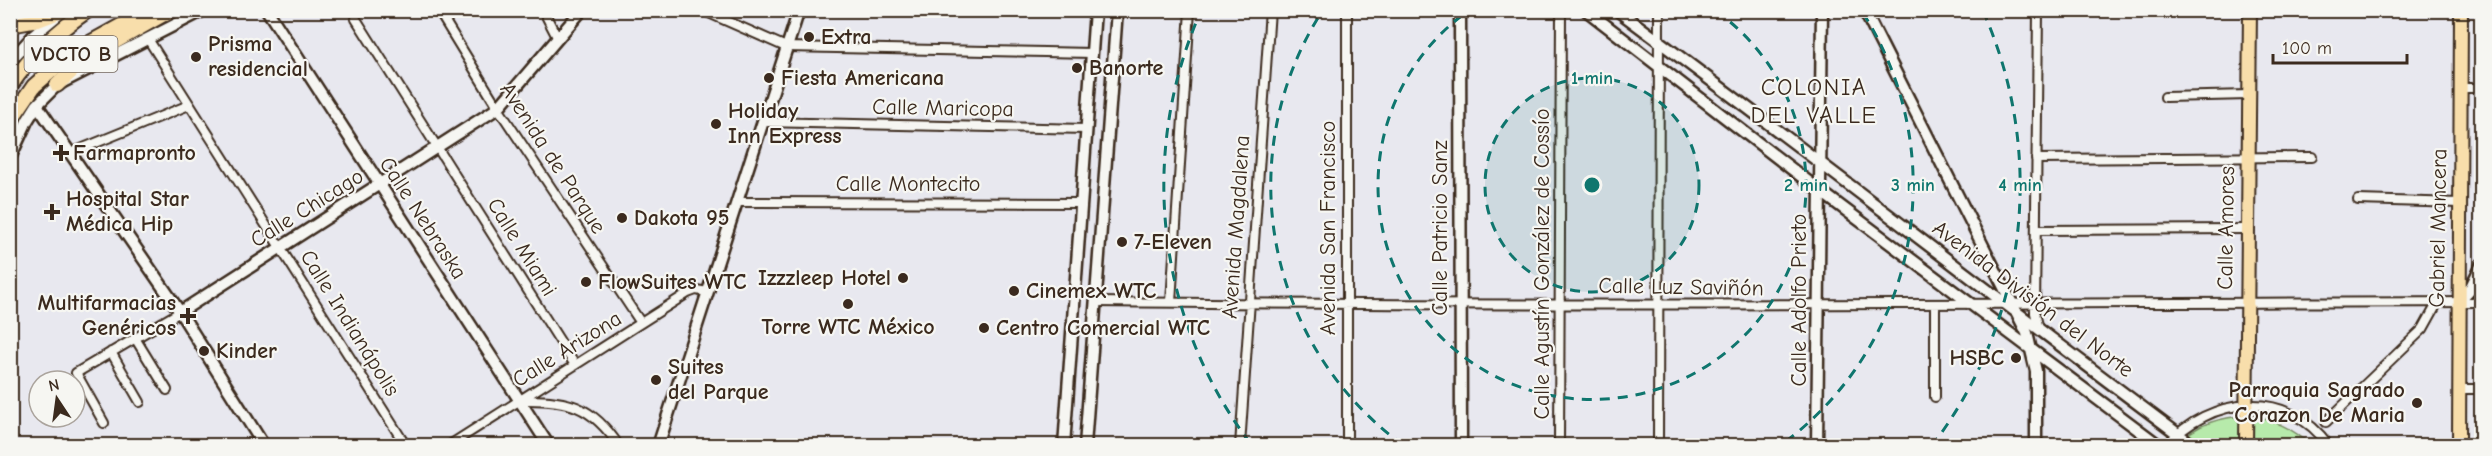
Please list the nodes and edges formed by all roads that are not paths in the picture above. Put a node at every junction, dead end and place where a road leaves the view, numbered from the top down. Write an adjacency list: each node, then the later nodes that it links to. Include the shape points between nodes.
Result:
1 (31, 10): 29 (street)
2 (88, 10): 38 (highway, VDCTO B, via 56,32)
3 (150, 10): 46 (highway, VDCTO B, via 72,53 34,86)
4 (171, 10): 37 (highway, via 86,58)
5 (204, 10): 30 (street)
6 (267, 10): 56 (street, Calle Nebraska)
7 (438, 10): 45 (street, Avenida de Parque)
8 (543, 10): 31 (street)
9 (582, 10): 31 (street, Calle Chicago)
10 (702, 10): 33 (street)
11 (799, 10): 33 (street)
12 (1095, 10): 34 (street)
13 (1117, 10): 69 (street)
14 (1190, 10): 70 (street)
15 (1270, 10): 77 (street, Avenida Magdalena)
16 (1347, 10): 78 (street, Avenida San Francisco)
17 (1460, 10): 79 (street, Calle Patricio Sanz)
18 (1562, 10): 81 (street, Calle Agustín González de Cossío)
19 (1586, 10): 36 (street, Avenida División del Norte)
20 (1617, 10): 32 (street, Avenida División del Norte)
21 (1659, 10): 32 (street)
22 (1822, 10): 55 (street, Calle Adolfo Prieto)
23 (1864, 10): 71 (street)
24 (2038, 10): 54 (street)
25 (2250, 10): 41 (main road, Calle Amores)
26 (2461, 10): 39 (main road, Gabriel Mancera)
27 (62, 12): 29 (highway); 35 (street)
28 (356, 19): 49 (street, Calle Miami)
29 (10, 24)
30 (148, 39): 37 (street); 44 (street, Calle Indianápolis)
31 (558, 39): 45 (street, Calle Chicago)
32 (1659, 42): 36 (street); 55 (street, Avenida División del Norte)
33 (786, 47): 34 (street); 47 (street)
34 (1092, 53): 48 (street)
35 (10, 61)
36 (1659, 65): 57 (street, Avenida División del Norte); 82 (street)
37 (57, 85): 43 (street)
38 (10, 86)
39 (2462, 88): 40 (street); 61 (main road, Gabriel Mancera)
40 (2481, 88)
41 (2249, 96): 42 (street); 51 (main road, Calle Amores)
42 (2165, 97)
43 (37, 105): 50 (street); 53 (street)
44 (189, 105): 50 (street); 64 (street, Calle Indianápolis)
45 (498, 108): 49 (street, Calle Chicago); 87 (street, Avenida de Parque)
46 (10, 121)
47 (763, 122): 48 (street, Calle Maricopa); 59 (street)
48 (1086, 129): 60 (street)
49 (439, 147): 56 (street, Calle Chicago); 92 (street, Calle Miami)
50 (71, 153): 85 (street)
51 (2248, 156): 52 (street); 54 (street); 62 (main road, Calle Amores)
52 (2312, 157)
53 (10, 158)
54 (2036, 159): 63 (street)
55 (1821, 161): 57 (street, Calle Adolfo Prieto); 71 (street, Avenida División del Norte)
56 (378, 186): 64 (street, Calle Chicago); 97 (street, Calle Nebraska)
57 (1819, 190): 80 (street, Avenida División del Norte); 84 (street, Calle Adolfo Prieto)
58 (2358, 200): 61 (street)
59 (736, 202): 60 (street, Calle Montecito); 68 (street)
60 (1081, 203): 109 (street)
61 (2460, 203): 75 (main road, Gabriel Mancera)
62 (2247, 229): 63 (street); 73 (main road, Calle Amores)
63 (2036, 230): 72 (street)
64 (282, 247): 85 (street, Calle Chicago); 104 (street, Calle Indianápolis)
65 (2481, 264): 67 (street)
66 (2481, 282): 67 (street)
67 (2470, 289): 75 (street)
68 (708, 292): 87 (street, Calle Arizona, via 688,293); 108 (street)
69 (1096, 302): 70 (street, Calle Luz Saviñón); 110 (street)
70 (1171, 302): 77 (street, Calle Luz Saviñón)
71 (2008, 302): 72 (street, Calle Luz Saviñón); 80 (street, Calle Luz Saviñón); 86 (street, Avenida División del Norte)
72 (2035, 302): 73 (street, Calle Luz Saviñón); 86 (street, via 2030,310); 88 (street)
73 (2246, 302): 74 (street, Calle Luz Saviñón); 99 (main road, Calle Amores)
74 (2438, 302): 75 (street, Calle Luz Saviñón); 100 (street, via 2423,329)
75 (2458, 302): 76 (street, Calle Luz Saviñón); 93 (main road, Gabriel Mancera)
76 (2481, 302)
77 (1249, 303): 78 (street, Calle Luz Saviñón); 111 (street, Avenida Magdalena)
78 (1346, 303): 79 (street, Calle Luz Saviñón); 112 (street, Avenida San Francisco)
79 (1460, 303): 81 (street, Calle Luz Saviñón); 113 (street, Calle Patricio Sanz)
80 (1973, 303): 83 (street, Calle Luz Saviñón); 90 (street, Avenida División del Norte)
81 (1560, 304): 82 (street, Calle Luz Saviñón); 114 (street, Calle Agustín González de Cossío)
82 (1659, 304): 84 (street, Calle Luz Saviñón); 115 (street)
83 (1935, 305): 84 (street, Calle Luz Saviñón); 96 (street)
84 (1818, 306): 116 (street, Calle Adolfo Prieto)
85 (180, 312): 89 (street); 103 (street)
86 (2019, 315): 88 (street, Avenida División del Norte); 90 (street)
87 (641, 323): 92 (street, Calle Arizona)
88 (2039, 331): 102 (street, Avenida División del Norte)
89 (135, 338): 91 (street); 95 (street)
90 (2032, 350): 117 (street, via 2036,371); 118 (street, Avenida División del Norte)
91 (111, 352): 98 (street); 101 (street, via 76,373)
92 (575, 365): 97 (street, Calle Arizona)
93 (2458, 389): 94 (street); 123 (main road, Gabriel Mancera)
94 (2481, 389)
95 (166, 390)
96 (1935, 397)
97 (520, 400): 105 (street, Calle Arizona); 106 (street, Calle Nebraska); 107 (street, via 549,399 577,406 601,422)
98 (140, 402)
99 (2245, 404): 102 (street, via 2209,412); 121 (main road, Calle Amores); 122 (street, via 2289,413 2309,425)
100 (2326, 422)
101 (104, 423)
102 (2177, 433): 119 (street); 120 (street, Avenida División del Norte)
103 (264, 446)
104 (406, 446)
105 (448, 446)
106 (549, 446)
107 (619, 446)
108 (658, 446)
109 (1064, 446)
110 (1085, 446)
111 (1240, 446)
112 (1347, 446)
113 (1461, 446)
114 (1559, 446)
115 (1658, 446)
116 (1817, 446)
117 (2036, 446)
118 (2160, 446)
119 (2166, 446)
120 (2194, 446)
121 (2246, 446)
122 (2329, 446)
123 (2458, 446)

